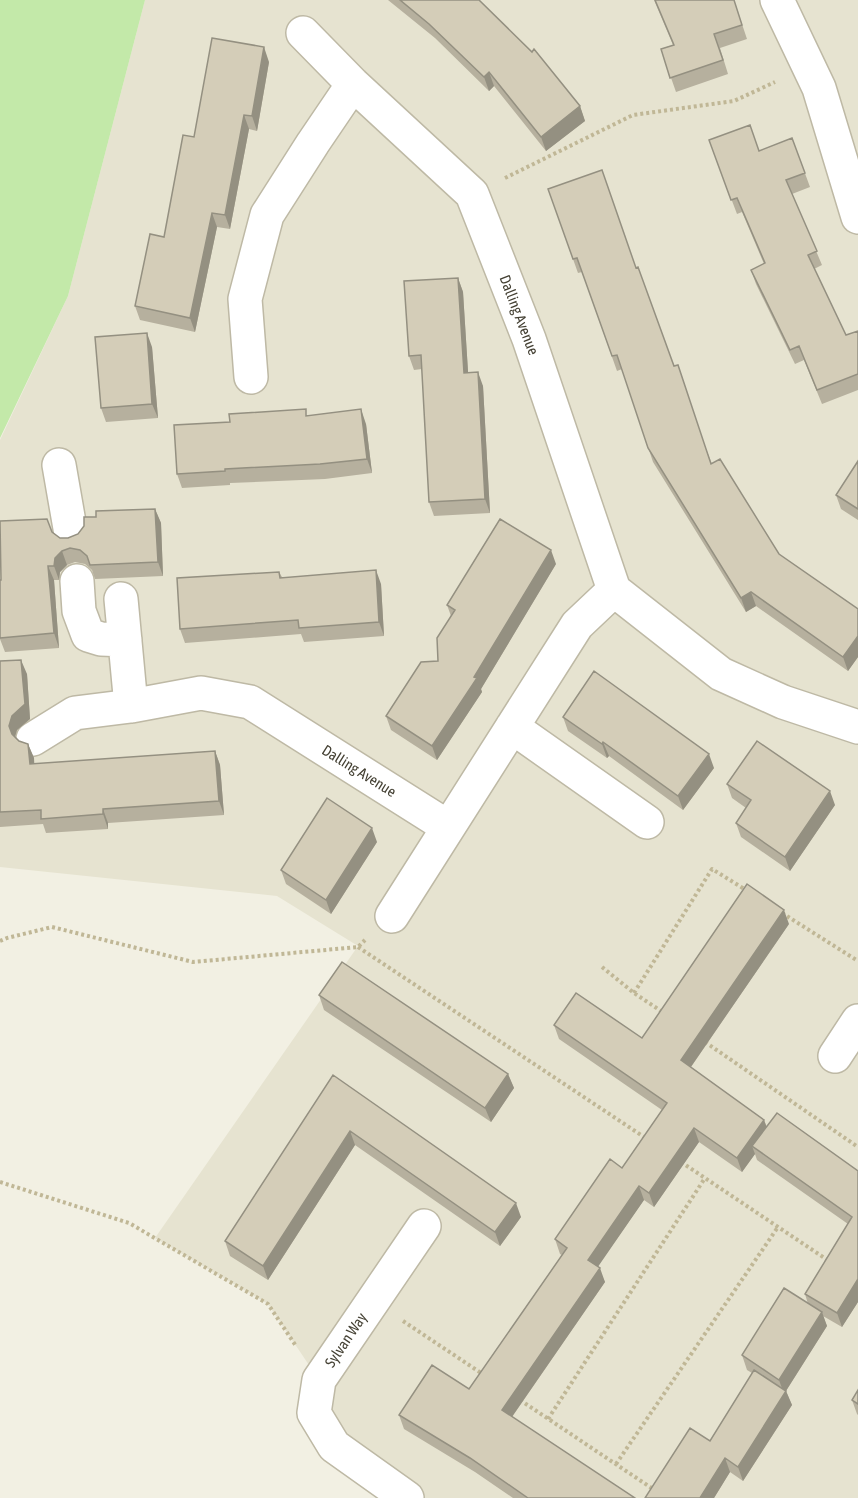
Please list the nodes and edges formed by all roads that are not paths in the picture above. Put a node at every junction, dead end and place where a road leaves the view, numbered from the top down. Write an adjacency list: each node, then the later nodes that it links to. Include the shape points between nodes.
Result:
1 (777, 0): 4 (street, via 819,88)
2 (303, 33): 3 (street, Dalling Avenue)
3 (354, 84): 5 (street, via 267,215 245,299); 9 (street, Dalling Avenue, via 472,194 529,339)
4 (858, 217)
5 (251, 377)
6 (58, 465): 7 (street)
7 (71, 534)
8 (77, 581): 11 (street, via 79,611 88,635)
9 (614, 590): 13 (street, via 577,625); 14 (street, via 721,674 783,702)
10 (122, 599): 11 (street)
11 (125, 640): 12 (street)
12 (131, 706): 15 (street, Dalling Avenue, via 75,713); 17 (street, Dalling Avenue, via 201,693 250,702)
13 (512, 727): 16 (street); 17 (street)
14 (858, 727)
15 (33, 739)
16 (647, 822)
17 (448, 827): 18 (street)
18 (392, 916)
19 (858, 1021): 20 (street)
20 (835, 1056)
21 (424, 1226): 22 (street, Sylvan Way, via 319,1380 314,1413 333,1446)
22 (407, 1498)

